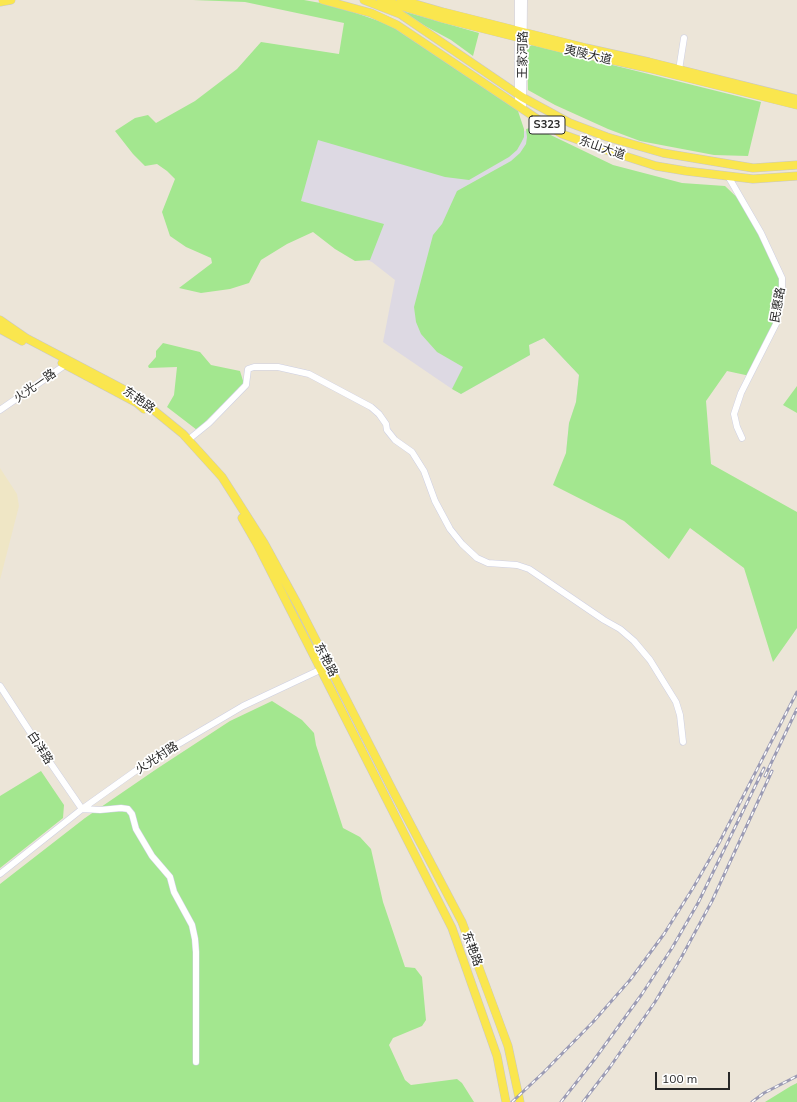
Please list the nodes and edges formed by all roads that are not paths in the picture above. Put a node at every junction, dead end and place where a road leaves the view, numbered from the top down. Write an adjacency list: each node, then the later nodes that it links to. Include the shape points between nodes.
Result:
1 (11, 0): 8 (main road)
2 (323, 0): 15 (main road, 东山大道 / S323, via 371,13 397,25)
3 (364, 0): 12 (main road, 东山大道, via 400,14)
4 (381, 0): 9 (main road, 夷陵大道, via 441,18)
5 (402, 0): 9 (main road, 夷陵大道)
6 (518, 0): 9 (street, 王家河路)
7 (524, 0): 9 (street, 王家河路)
8 (0, 2)
9 (521, 35): 11 (main road, 夷陵大道); 12 (street, 王家河路); 14 (main road, 夷陵大道)
10 (684, 38): 11 (street)
11 (679, 70): 13 (main road, 夷陵大道)
12 (520, 96): 15 (street, 王家河路); 16 (main road, 东山大道, via 570,123 663,153 754,168)
13 (797, 99)
14 (797, 105)
15 (520, 108): 17 (main road, 东山大道 / S323, via 562,134 613,153 656,166)
16 (797, 165)
17 (728, 176): 18 (main road, 东山大道 / S323, via 753,179); 23 (street, 民惠路, via 782,278 776,324 741,393 734,414)
18 (797, 176)
19 (0, 320): 21 (main road, 东艳路)
20 (0, 329): 21 (main road, 东艳路)
21 (68, 363): 22 (street, 火光一路); 24 (main road, 东艳路, via 140,399); 26 (main road, 东艳路, via 137,403 178,438 219,481 257,544)
22 (0, 410)
23 (742, 438)
24 (188, 440): 25 (main road, 东艳路, via 222,477 264,543); 28 (street, via 210,423 246,385 248,369 254,367 278,367 309,374 371,407 379,414 395,440 412,452 424,471 450,529 477,558 488,563 517,565 529,569 634,641 650,660 676,702)
25 (329, 666): 26 (street, 火光村路); 33 (main road, 东艳路, via 462,922 508,1046)
26 (320, 669): 29 (street, 火光村路, via 243,706 198,732 148,762); 32 (main road, 东艳路, via 452,928 497,1056)
27 (0, 686): 29 (street, 白洋路)
28 (683, 742)
29 (82, 809): 30 (street, 火光村路); 31 (street, via 128,809 152,856 170,877 174,892 192,925 196,952)
30 (0, 874)
31 (196, 1062)
32 (506, 1102)
33 (520, 1102)

